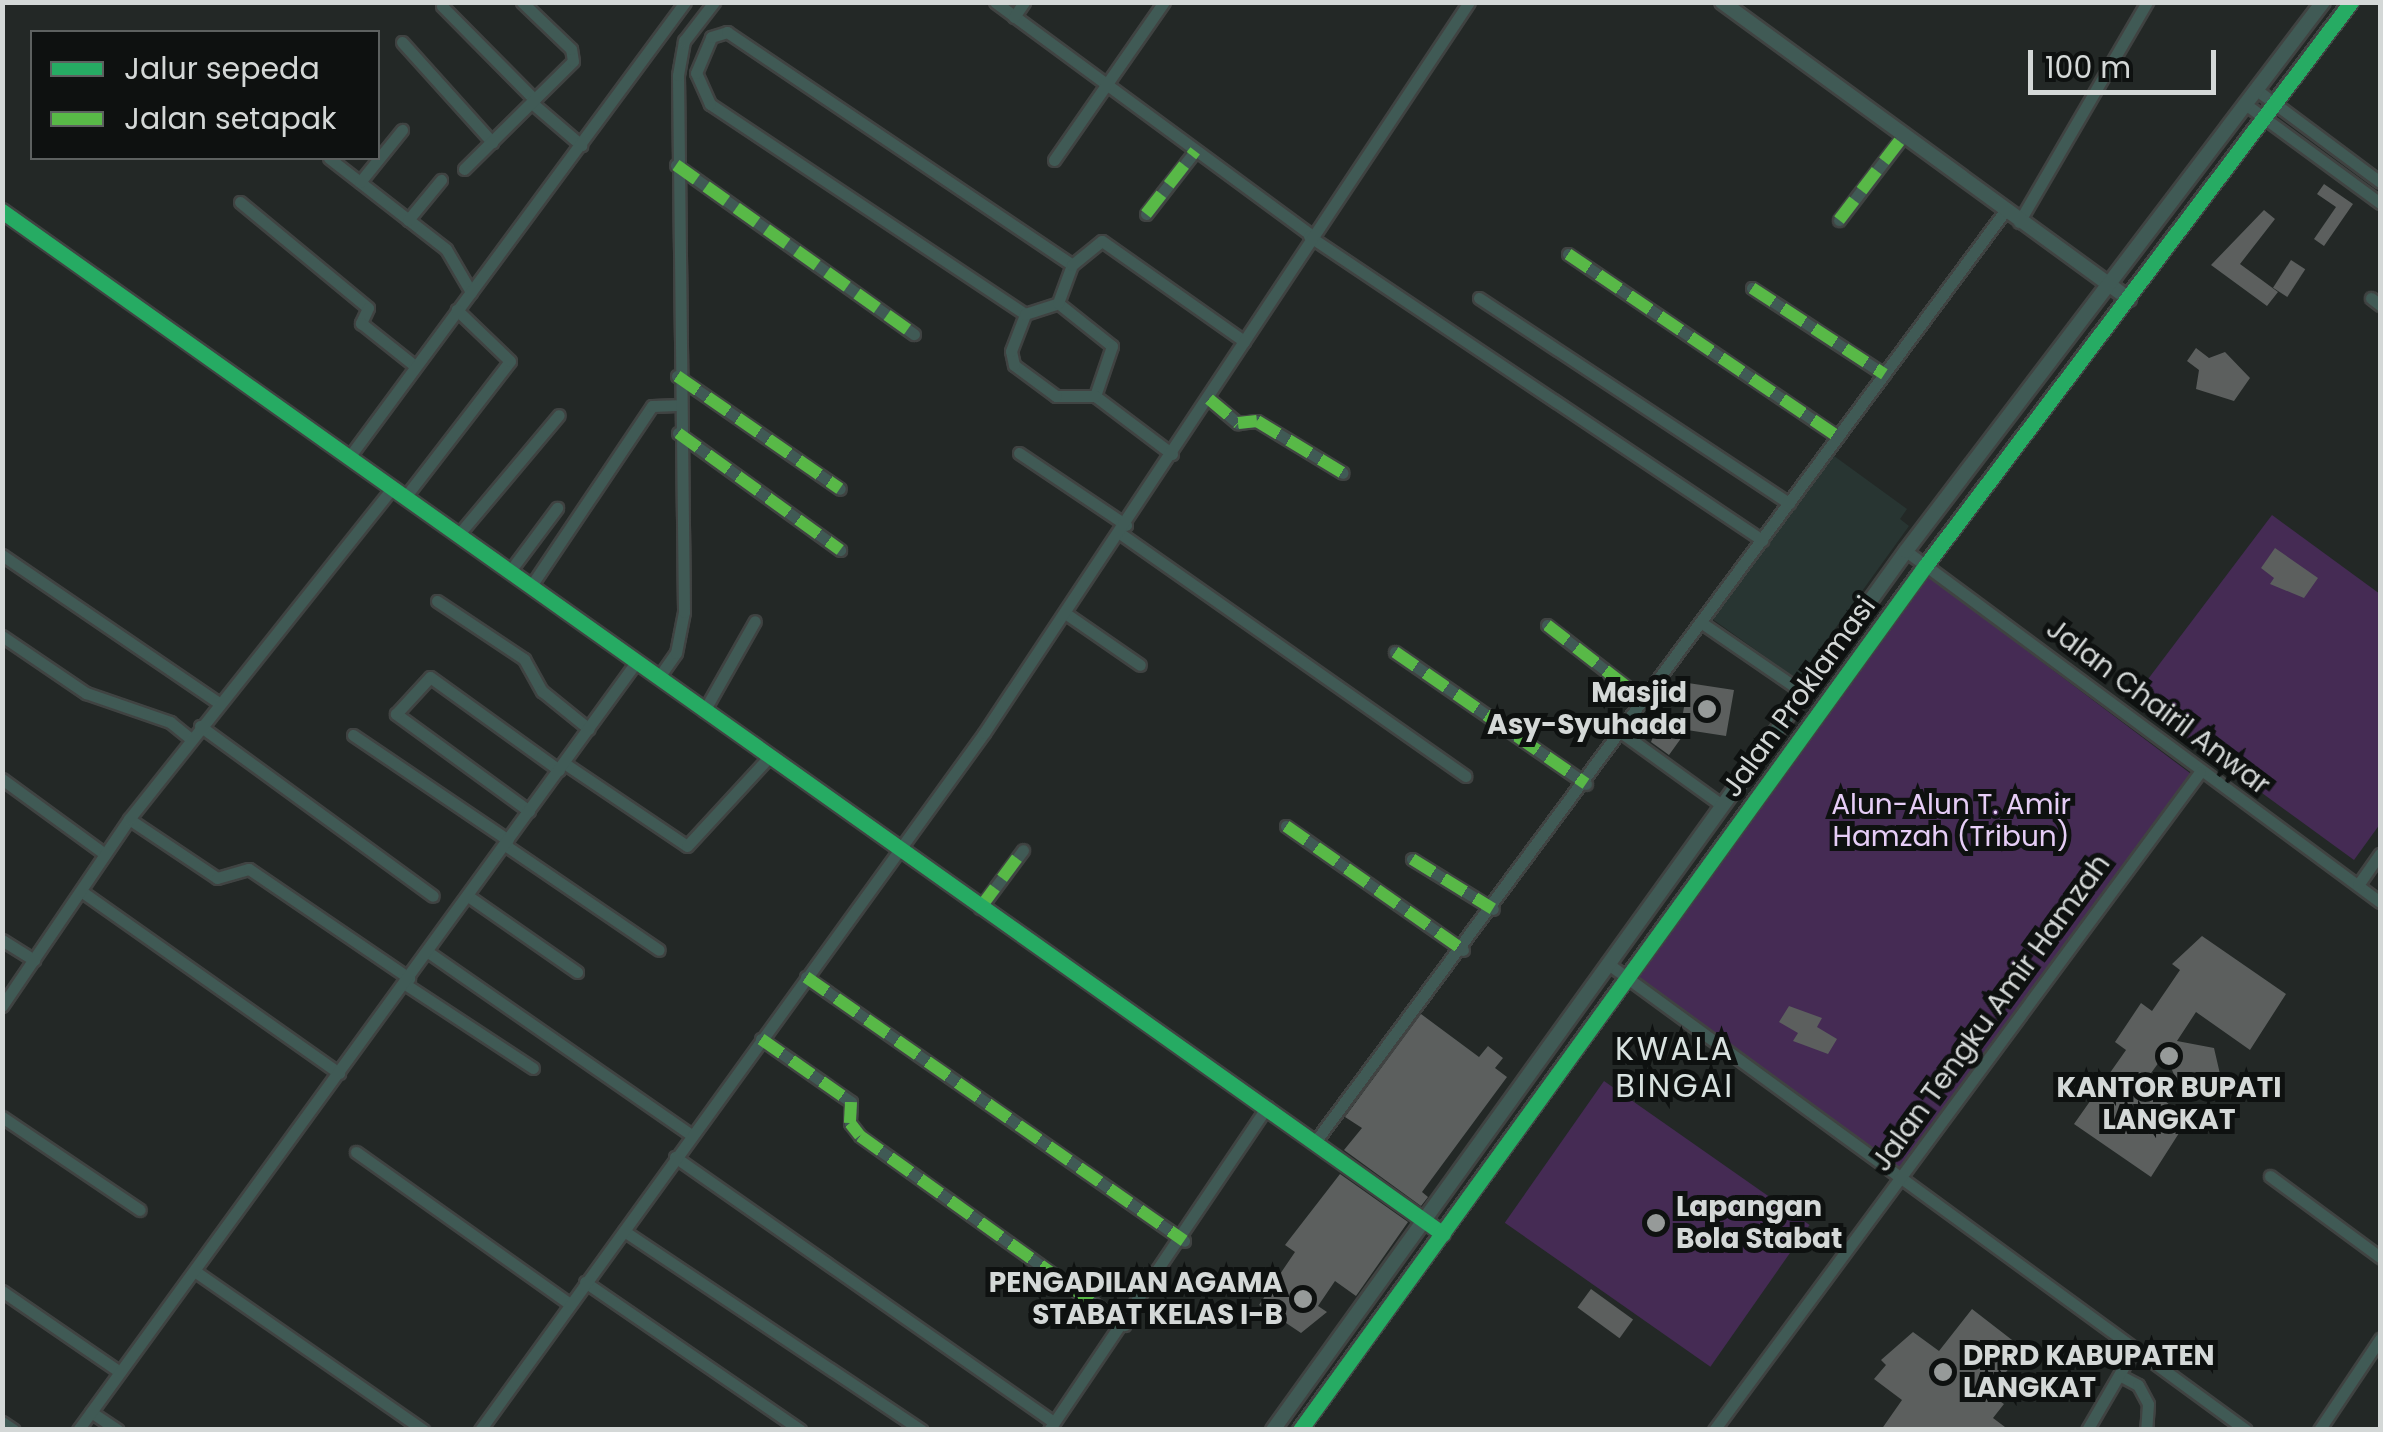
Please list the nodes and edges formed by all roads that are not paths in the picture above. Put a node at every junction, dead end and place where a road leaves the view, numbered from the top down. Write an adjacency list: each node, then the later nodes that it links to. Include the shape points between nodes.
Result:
1 (522, 2): 17 (street, via 575,55)
2 (686, 2): 24 (street)
3 (714, 2): 30 (street, via 680,54)
4 (995, 2): 13 (street)
5 (1024, 2): 13 (street)
6 (1164, 2): 15 (street)
7 (1468, 2): 43 (street)
8 (1722, 2): 22 (street)
9 (2147, 2): 42 (street)
10 (2323, 2): 16 (street, Jalan Proklamasi)
11 (2351, 2): 18 (street, Jalan Proklamasi)
12 (442, 6): 17 (street)
13 (1014, 17): 15 (street)
14 (402, 42): 23 (street)
15 (1104, 84): 25 (street); 29 (street)
16 (2258, 91): 18 (street); 19 (street, Jalan Proklamasi)
17 (533, 101): 23 (street); 24 (street)
18 (2277, 105): 20 (street, Jalan Proklamasi); 34 (street)
19 (2248, 106): 20 (street); 46 (street, Jalan Proklamasi)
20 (2267, 119): 36 (street); 50 (street, Jalan Proklamasi)
21 (402, 130): 26 (street)
22 (1904, 135): 38 (street); 41 (street)
23 (492, 142): 31 (street)
24 (582, 144): 48 (street)
25 (1195, 151): 39 (street); 43 (street)
26 (380, 157)
27 (332, 160): 33 (street)
28 (378, 160): 33 (street)
29 (1054, 160)
30 (676, 164): 54 (street); 58 (street)
31 (464, 169)
32 (441, 180): 40 (street)
33 (360, 182): 40 (street)
34 (2380, 182)
35 (240, 202): 56 (street, via 368,308 361,323)
36 (2380, 203)
37 (2, 211): 67 (street)
38 (2006, 212): 42 (street); 57 (street)
39 (1146, 214)
40 (408, 220): 48 (street, via 446,249)
41 (1840, 220)
42 (2019, 222): 46 (street)
43 (1310, 235): 55 (street); 76 (street)
44 (1568, 254): 64 (street)
45 (1072, 265): 51 (street); 53 (street, via 727,32 711,36 696,73 710,104); 55 (street, via 1102,241)
46 (2110, 285): 50 (street); 78 (street, Jalan Proklamasi)
47 (1752, 288): 57 (street)
48 (471, 292): 52 (street)
49 (1478, 298): 72 (street)
50 (2130, 299): 80 (street, Jalan Proklamasi)
51 (1058, 303): 53 (street); 59 (street, via 1112,346)
52 (456, 310): 56 (street); 71 (street, via 510,361)
53 (1026, 314): 59 (street, via 1010,351 1014,365 1056,396)
54 (914, 334)
55 (1244, 341): 60 (street)
56 (415, 366): 67 (street)
57 (1884, 374): 64 (street)
58 (677, 376): 61 (street); 70 (street)
59 (1095, 396): 66 (street)
60 (1208, 399): 66 (street); 68 (street, via 1238,422 1257,421)
61 (671, 403): 63 (street); 82 (street)
62 (559, 416): 75 (street)
63 (678, 433): 77 (street); 92 (street, via 682,635)
64 (1838, 437): 72 (street)
65 (1020, 453): 74 (street)
66 (1172, 454): 74 (street)
67 (350, 456): 69 (street)
68 (1343, 473)
69 (392, 487): 71 (street); 95 (street)
70 (840, 489)
71 (406, 496): 75 (street)
72 (1789, 503): 76 (street)
73 (557, 508): 81 (street)
74 (1123, 530): 84 (street); 105 (street)
75 (459, 534): 81 (street)
76 (1762, 540): 86 (street)
77 (840, 550)
78 (1906, 551): 80 (street, Jalan Chairil Anwar); 93 (street, Jalan Proklamasi)
79 (2, 555): 95 (street)
80 (1926, 565): 104 (street, Jalan Chairil Anwar); 132 (street, Jalan Proklamasi)
81 (510, 571): 82 (street)
82 (531, 586): 90 (street)
83 (437, 601): 98 (street, via 524,659 542,692)
84 (1065, 613): 91 (street); 114 (street)
85 (755, 621): 96 (street)
86 (1702, 623): 93 (street); 94 (street)
87 (1547, 625): 94 (street)
88 (2, 636): 101 (street, via 86,693 170,722)
89 (1395, 652): 107 (street)
90 (637, 660): 92 (street); 98 (street)
91 (1140, 666)
92 (659, 677): 96 (street)
93 (1804, 693): 108 (street, Jalan Proklamasi)
94 (1645, 701): 99 (street)
95 (219, 703): 97 (street)
96 (704, 711): 102 (street)
97 (200, 726): 101 (street); 120 (street)
98 (588, 729): 103 (street)
99 (1622, 733): 107 (street); 108 (street)
100 (354, 734): 112 (street)
101 (191, 739): 110 (street)
102 (768, 757): 103 (street, via 688,846); 114 (street)
103 (562, 766): 109 (street); 109 (street, via 430,677 396,714)
104 (2200, 772): 118 (street, Jalan Chairil Anwar); 146 (street, Jalan Tengku Amir Hamzah)
105 (1465, 776)
106 (2, 779): 115 (street)
107 (1586, 784): 124 (street)
108 (1722, 805): 130 (street, Jalan Proklamasi)
109 (529, 811): 112 (street)
110 (129, 819): 115 (street); 134 (street, via 217,878 249,868)
111 (1286, 826): 127 (street)
112 (511, 847): 121 (street); 126 (street)
113 (1023, 850): 123 (street)
114 (898, 852): 123 (street); 133 (street)
115 (105, 854): 119 (street)
116 (2380, 854): 118 (street)
117 (1412, 860): 124 (street)
118 (2358, 885): 122 (street, Jalan Chairil Anwar)
119 (82, 891): 129 (street); 138 (street)
120 (433, 896)
121 (475, 900): 128 (street); 131 (street)
122 (2380, 902)
123 (980, 908): 139 (street)
124 (1493, 909): 127 (street)
125 (2, 940): 129 (street)
126 (659, 950)
127 (1463, 950): 142 (street)
128 (436, 957): 134 (street); 141 (street)
129 (34, 960): 135 (street)
130 (1607, 962): 132 (street); 148 (street, Jalan Proklamasi)
131 (577, 972)
132 (1628, 975): 146 (street); 150 (street, Jalan Proklamasi)
133 (806, 977): 136 (street); 151 (street)
134 (411, 986): 137 (street); 138 (street)
135 (2, 1006)
136 (760, 1039): 141 (street); 157 (street, via 851,1102 850,1123 860,1136)
137 (533, 1068)
138 (339, 1073): 153 (street)
139 (1267, 1107): 142 (street); 151 (street)
140 (2, 1117): 147 (street)
141 (690, 1134): 144 (street)
142 (1315, 1142): 148 (street)
143 (356, 1152): 156 (street)
144 (675, 1156): 149 (street); 164 (street)
145 (2270, 1176): 152 (street)
146 (1899, 1180): 159 (street); 174 (street, Jalan Tengku Amir Hamzah)
147 (140, 1210)
148 (1422, 1220): 150 (street); 172 (street, Jalan Proklamasi)
149 (624, 1231): 154 (street); 171 (street)
150 (1444, 1234): 173 (street, Jalan Proklamasi)
151 (1184, 1241): 157 (street)
152 (2380, 1257)
153 (196, 1272): 160 (street); 168 (street)
154 (586, 1282): 156 (street); 170 (street)
155 (2, 1292): 160 (street)
156 (570, 1304): 169 (street)
157 (1124, 1325): 164 (street)
158 (2380, 1339): 178 (street)
159 (2134, 1349): 161 (street); 177 (street)
160 (120, 1372): 162 (street)
161 (2121, 1376): 175 (street); 176 (street, via 2138,1385 2148,1404)
162 (91, 1412): 166 (street); 167 (street)
163 (2, 1422): 165 (street)
164 (1051, 1426)
165 (14, 1430)
166 (78, 1430)
167 (118, 1430)
168 (423, 1430)
169 (480, 1430)
170 (800, 1430)
171 (922, 1430)
172 (1273, 1430)
173 (1300, 1430)
174 (1714, 1430)
175 (2086, 1430)
176 (2146, 1430)
177 (2246, 1430)
178 (2319, 1430)

